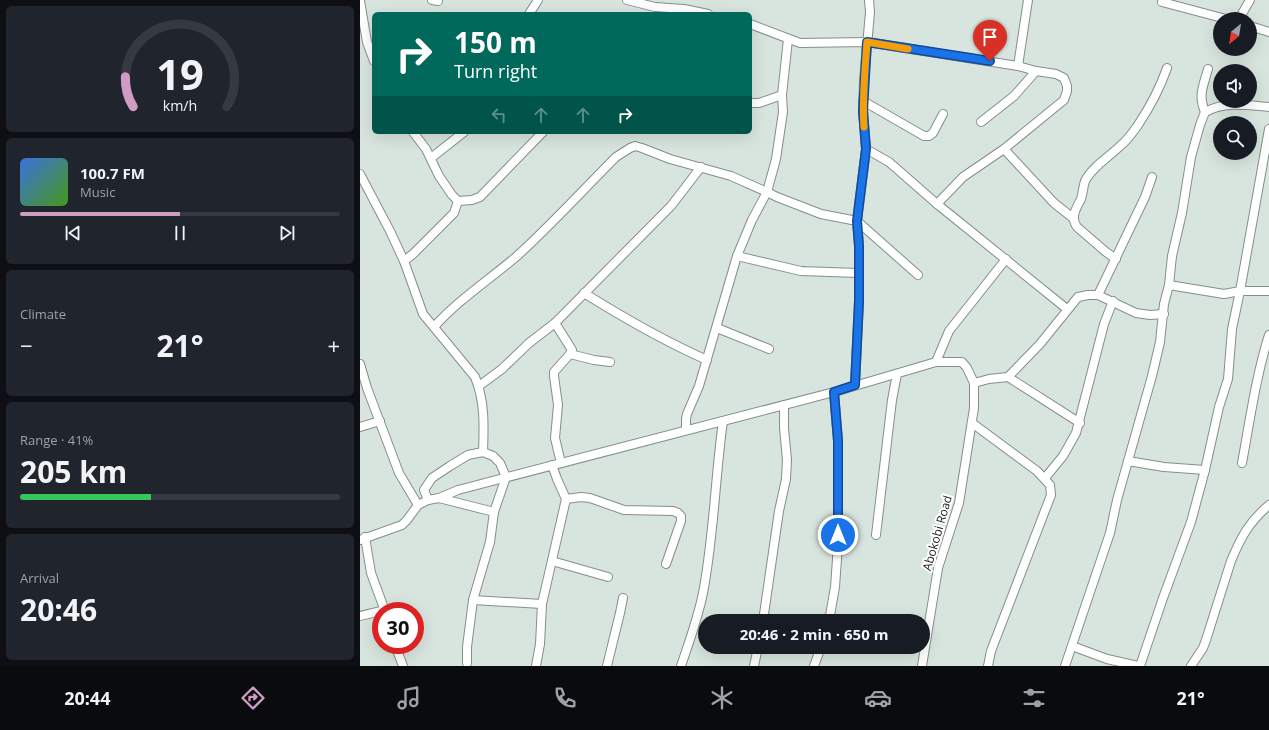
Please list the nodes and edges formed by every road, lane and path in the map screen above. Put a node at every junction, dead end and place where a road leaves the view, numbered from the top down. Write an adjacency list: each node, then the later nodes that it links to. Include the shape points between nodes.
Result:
1 (538, 0): 11 (street)
2 (627, 0): 10 (street)
3 (869, 0): 19 (street)
4 (1028, 0): 21 (street)
5 (1153, 0): 8 (street)
6 (1250, 0): 13 (street)
7 (360, 1): 20 (street)
8 (1162, 1): 14 (street)
9 (675, 4): 10 (street); 12 (street)
10 (660, 10)
11 (530, 12)
12 (698, 12)
13 (1243, 12)
14 (1213, 15)
15 (752, 25): 18 (street)
16 (1257, 28): 17 (street)
17 (1269, 32)
18 (788, 39): 19 (street, via 806,43); 25 (street)
19 (867, 42): 21 (street); 26 (street)
20 (372, 56)
21 (1018, 66): 24 (street)
22 (1167, 68): 45 (street, via 1161,87 1137,126 1122,145 1088,176)
23 (1208, 69): 29 (street, via 1200,96)
24 (1036, 71): 31 (street, via 1014,96); 37 (street, via 1064,78 1067,86 1065,97)
25 (782, 95): 27 (street); 42 (street, via 783,112)
26 (863, 101): 30 (street, via 924,136 929,136 933,132); 36 (street)
27 (752, 103)
28 (1269, 107): 29 (street, via 1226,105)
29 (1205, 112): 53 (street, via 1191,157)
30 (943, 114)
31 (981, 122)
32 (1269, 129): 54 (street)
33 (415, 134): 38 (street)
34 (461, 134): 38 (street)
35 (541, 134): 43 (street, via 480,197)
36 (866, 149): 44 (street, via 889,162); 46 (street)
37 (1004, 149): 44 (street, via 962,177); 45 (street, via 1054,204)
38 (431, 158): 43 (street, via 439,176)
39 (701, 167): 42 (street, via 731,176); 56 (street, via 671,206); 62 (street, via 635,146 623,151 542,233 463,298)
40 (360, 174): 50 (street)
41 (1152, 177): 49 (street)
42 (768, 192): 46 (street, via 777,198 821,214); 47 (street, via 752,220)
43 (458, 201): 50 (street, via 454,213)
44 (937, 204): 48 (street)
45 (1073, 220): 49 (street, via 1077,227)
46 (857, 221): 51 (street); 52 (street)
47 (737, 256): 51 (street, via 801,271); 63 (street)
48 (1006, 259): 59 (street); 69 (street, via 949,331)
49 (1116, 259): 57 (street)
50 (404, 261): 62 (street, via 424,314)
51 (858, 273): 74 (street)
52 (918, 275)
53 (1169, 285): 54 (street, via 1224,294); 60 (street)
54 (1240, 291): 55 (street); 89 (street, via 1232,329 1228,379)
55 (1269, 291)
56 (584, 293): 61 (street); 67 (street, via 669,343)
57 (1098, 295): 58 (street); 59 (street, via 1078,297)
58 (1114, 302): 60 (street, via 1136,313); 81 (street, via 1104,324)
59 (1067, 309): 72 (street, via 1040,344)
60 (1164, 314): 85 (street, via 1152,376)
61 (555, 323): 66 (street, via 572,350); 75 (street)
62 (434, 327): 75 (street, via 472,372)
63 (717, 328): 65 (street); 67 (street)
64 (1269, 335): 87 (street, via 1257,379)
65 (769, 348)
66 (570, 354): 68 (street); 86 (street, via 554,376 558,405 555,438)
67 (707, 360): 83 (street, via 687,414)
68 (610, 362)
69 (936, 362): 71 (street); 73 (street, via 962,362)
70 (360, 364): 78 (street)
71 (897, 374): 74 (street); 98 (street)
72 (1008, 377): 73 (street); 81 (street)
73 (974, 383): 80 (street, Abokobi Road)
74 (855, 385): 76 (street)
75 (479, 386): 84 (street, via 484,419)
76 (834, 392): 77 (street); 109 (street, via 838,441 838,545)
77 (784, 405): 79 (street); 108 (street, via 786,479)
78 (380, 421): 82 (street); 95 (street, via 399,473)
79 (723, 421): 83 (street); 119 (street, via 703,593)
80 (972, 422): 91 (street); 122 (street, Abokobi Road, via 959,503 938,568)
81 (1080, 423): 91 (street, via 1069,448)
82 (360, 427)
83 (686, 430): 86 (street)
84 (483, 452): 90 (street, via 500,463); 94 (street, via 468,455 432,478 424,490)
85 (1128, 461): 89 (street); 111 (street, via 1110,533)
86 (561, 463): 88 (street)
87 (1242, 463)
88 (552, 465): 90 (street); 93 (street)
89 (1205, 470): 125 (street, via 1191,522)
90 (506, 477): 92 (street); 97 (street)
91 (1045, 478): 123 (street, via 1052,495 991,651)
92 (439, 498): 94 (street); 97 (street)
93 (566, 499): 100 (street); 101 (street, via 590,498 624,510 678,513 681,521)
94 (428, 500): 95 (street)
95 (418, 505): 99 (street, via 402,525)
96 (1269, 505): 126 (street, via 1247,528 1236,549 1203,648)
97 (494, 512): 104 (street, via 490,542)
98 (876, 535)
99 (362, 538): 105 (street)
100 (552, 562): 102 (street); 106 (street)
101 (666, 564)
102 (608, 577)
103 (623, 598): 118 (street)
104 (473, 600): 106 (street); 115 (street)
105 (382, 602)
106 (542, 604): 117 (street)
107 (372, 613): 110 (street)
108 (764, 614)
109 (830, 614)
110 (360, 616)
111 (1072, 646): 124 (street); 125 (street, via 1108,659)
112 (398, 654): 116 (street)
113 (757, 654): 120 (street)
114 (818, 654): 121 (street)
115 (467, 663)
116 (403, 666)
117 (536, 666)
118 (607, 666)
119 (681, 666)
120 (754, 666)
121 (814, 666)
122 (922, 666)
123 (988, 666)
124 (1065, 666)
125 (1139, 666)
126 (1191, 666)

